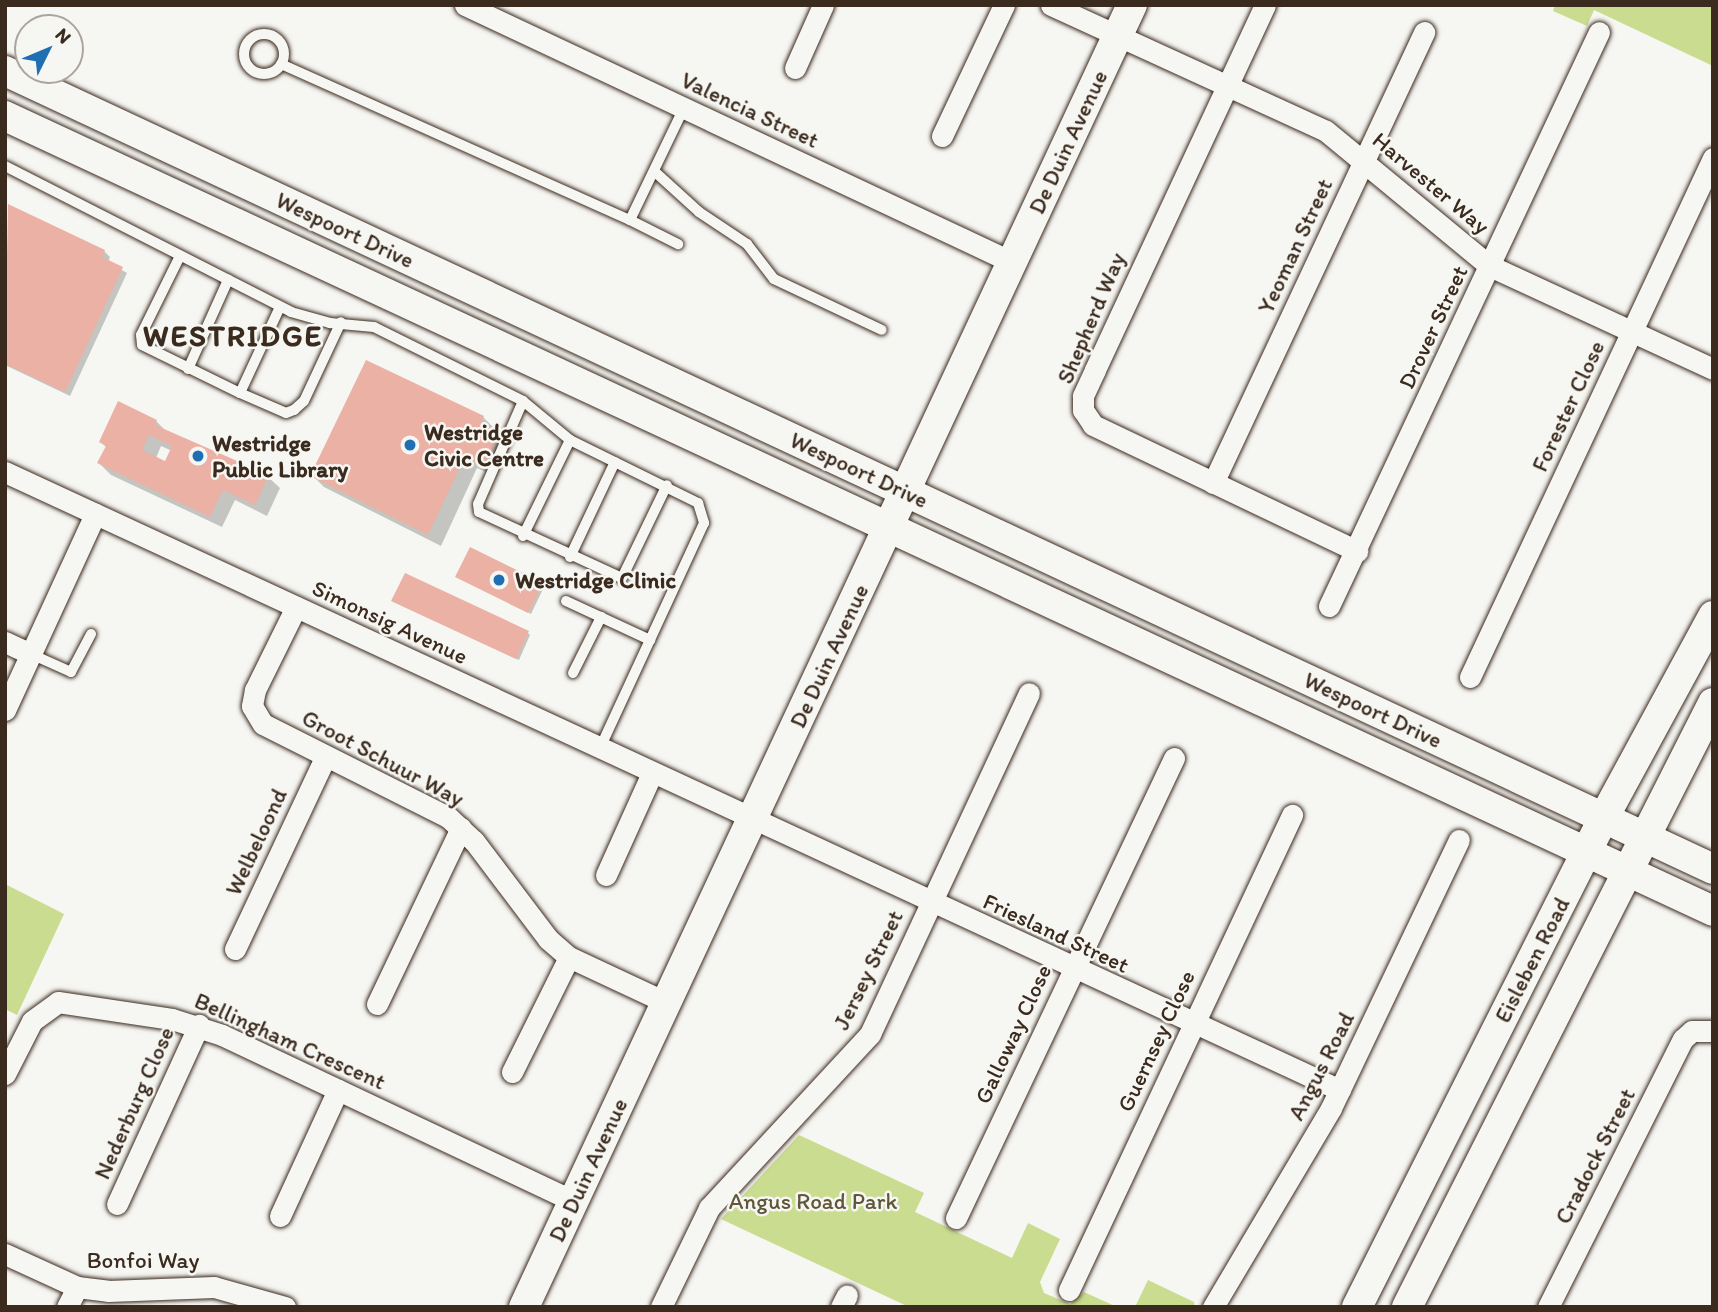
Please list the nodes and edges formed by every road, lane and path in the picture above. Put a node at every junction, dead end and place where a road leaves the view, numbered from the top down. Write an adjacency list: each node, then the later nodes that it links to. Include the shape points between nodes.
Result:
1 (465, 5): 14 (street, Valencia Street)
2 (824, 5): 11 (street)
3 (1004, 5): 16 (street)
4 (1051, 5): 9 (street, Harvester Way)
5 (1132, 5): 9 (main road, De Duin Avenue)
6 (1265, 5): 13 (street, Shepherd Way)
7 (1424, 32): 18 (street, Yeoman Street)
8 (1599, 32): 25 (street, Drover Street)
9 (1117, 36): 13 (street, Harvester Way); 24 (main road, De Duin Avenue)
10 (281, 64): 21 (lane)
11 (795, 68)
12 (5, 71): 40 (main road, Wespoort Drive)
13 (1223, 86): 18 (street, Harvester Way, via 1326,131); 38 (street, Shepherd Way, via 1083,396 1083,410 1093,425)
14 (684, 108): 20 (lane); 24 (street, Valencia Street)
15 (5, 116): 42 (main road, Wespoort Drive)
16 (942, 136)
17 (1713, 158): 30 (street, Forester Close)
18 (1364, 161): 25 (street, Harvester Way); 38 (street, Yeoman Street)
19 (5, 166): 23 (lane)
20 (654, 172): 21 (lane); 29 (lane, via 699,212 747,244 774,279)
21 (630, 220): 22 (lane)
22 (678, 244)
23 (180, 256): 26 (lane); 31 (lane, via 140,340 146,349)
24 (1012, 262): 40 (main road, De Duin Avenue)
25 (1490, 266): 30 (street, Harvester Way); 44 (street, Drover Street)
26 (228, 280): 27 (lane); 31 (lane)
27 (281, 307): 28 (lane, via 318,320); 33 (lane)
28 (341, 322): 33 (lane, via 304,401 294,410 286,412); 34 (lane, via 374,327)
29 (882, 330)
30 (1631, 333): 32 (street, Harvester Way); 56 (street, Forester Close)
31 (188, 369): 33 (lane)
32 (1713, 369)
33 (240, 393)
34 (523, 401): 35 (lane); 43 (lane, via 478,504 479,512)
35 (569, 440): 36 (lane); 43 (lane)
36 (615, 461): 39 (lane); 45 (lane)
37 (5, 472): 41 (street, Simonsig Avenue)
38 (1213, 482): 44 (street, Shepherd Way)
39 (667, 485): 45 (lane, via 625,577 618,579); 52 (lane, via 698,503 704,523)
40 (906, 492): 42 (main road, De Duin Avenue); 65 (main road, Wespoort Drive)
41 (95, 514): 48 (street, Simonsig Avenue); 54 (street)
42 (889, 528): 66 (main road, De Duin Avenue); 70 (main road, Wespoort Drive)
43 (523, 536): 45 (lane)
44 (1357, 551): 47 (street, Drover Street)
45 (570, 557)
46 (566, 601): 50 (lane)
47 (1329, 606)
48 (296, 607): 60 (street, Simonsig Avenue); 61 (street, Groot Schuur Way, via 255,690 252,706 263,724)
49 (1713, 616): 65 (main road, Eisleben Road)
50 (601, 617): 52 (lane); 55 (lane)
51 (91, 634): 54 (lane, via 71,672)
52 (650, 640): 60 (lane)
53 (5, 642): 54 (street)
54 (31, 654): 59 (street)
55 (573, 673)
56 (1470, 677)
57 (1029, 693): 74 (street, Jersey Street)
58 (1713, 703): 68 (main road, Eisleben Road)
59 (5, 710)
60 (600, 748): 63 (street, Simonsig Avenue)
61 (325, 758): 67 (street, Groot Schuur Way, via 421,802); 76 (street, Welbeloond)
62 (1174, 758): 78 (street, Galloway Close)
63 (652, 773): 66 (street, Simonsig Avenue); 73 (street)
64 (1292, 815): 82 (street, Guernsey Close)
65 (1603, 819): 68 (main road, Wespoort Drive); 70 (main road, Eisleben Road)
66 (752, 820): 74 (street, Friesland Street); 79 (main road, De Duin Avenue)
67 (461, 828): 77 (street, Groot Schuur Way, via 548,939); 80 (street)
68 (1641, 836): 71 (main road, Wespoort Drive); 72 (main road, Eisleben Road)
69 (1458, 840): 87 (street, Angus Road)
70 (1586, 853): 72 (main road, Wespoort Drive); 101 (main road, Eisleben Road)
71 (1713, 869)
72 (1625, 870): 75 (main road, Wespoort Drive); 102 (main road, Eisleben Road)
73 (606, 875)
74 (929, 902): 78 (street, Friesland Street); 99 (street, Jersey Street, via 870,1034 709,1208)
75 (1713, 911)
76 (234, 949)
77 (569, 957): 79 (street, Groot Schuur Way); 84 (street)
78 (1072, 969): 82 (street, Friesland Street); 91 (street, Galloway Close)
79 (667, 1003): 88 (main road, De Duin Avenue)
80 (377, 1004)
81 (199, 1025): 85 (street, Bellingham Crescent, via 58,1002 32,1021); 86 (street, Bellingham Crescent); 89 (street, Nederburg Close)
82 (1192, 1025): 87 (street, Friesland Street); 94 (street, Guernsey Close)
83 (1702, 1031): 103 (street, Cradock Street, via 1683,1039)
84 (512, 1072)
85 (5, 1074)
86 (338, 1090): 88 (street, Bellingham Crescent); 90 (street)
87 (1340, 1090): 100 (street, Angus Road)
88 (573, 1201): 98 (main road, De Duin Avenue)
89 (117, 1204)
90 (280, 1216)
91 (956, 1218)
92 (5, 1254): 93 (street, Bonfoi Way)
93 (77, 1287): 95 (street, Bonfoi Way, via 108,1291 214,1287); 96 (street)
94 (1069, 1290)
95 (235, 1298): 97 (street, Bonfoi Way)
96 (67, 1307)
97 (285, 1307)
98 (524, 1307)
99 (661, 1307)
100 (1213, 1307)
101 (1357, 1307)
102 (1406, 1307)
103 (1548, 1307)

